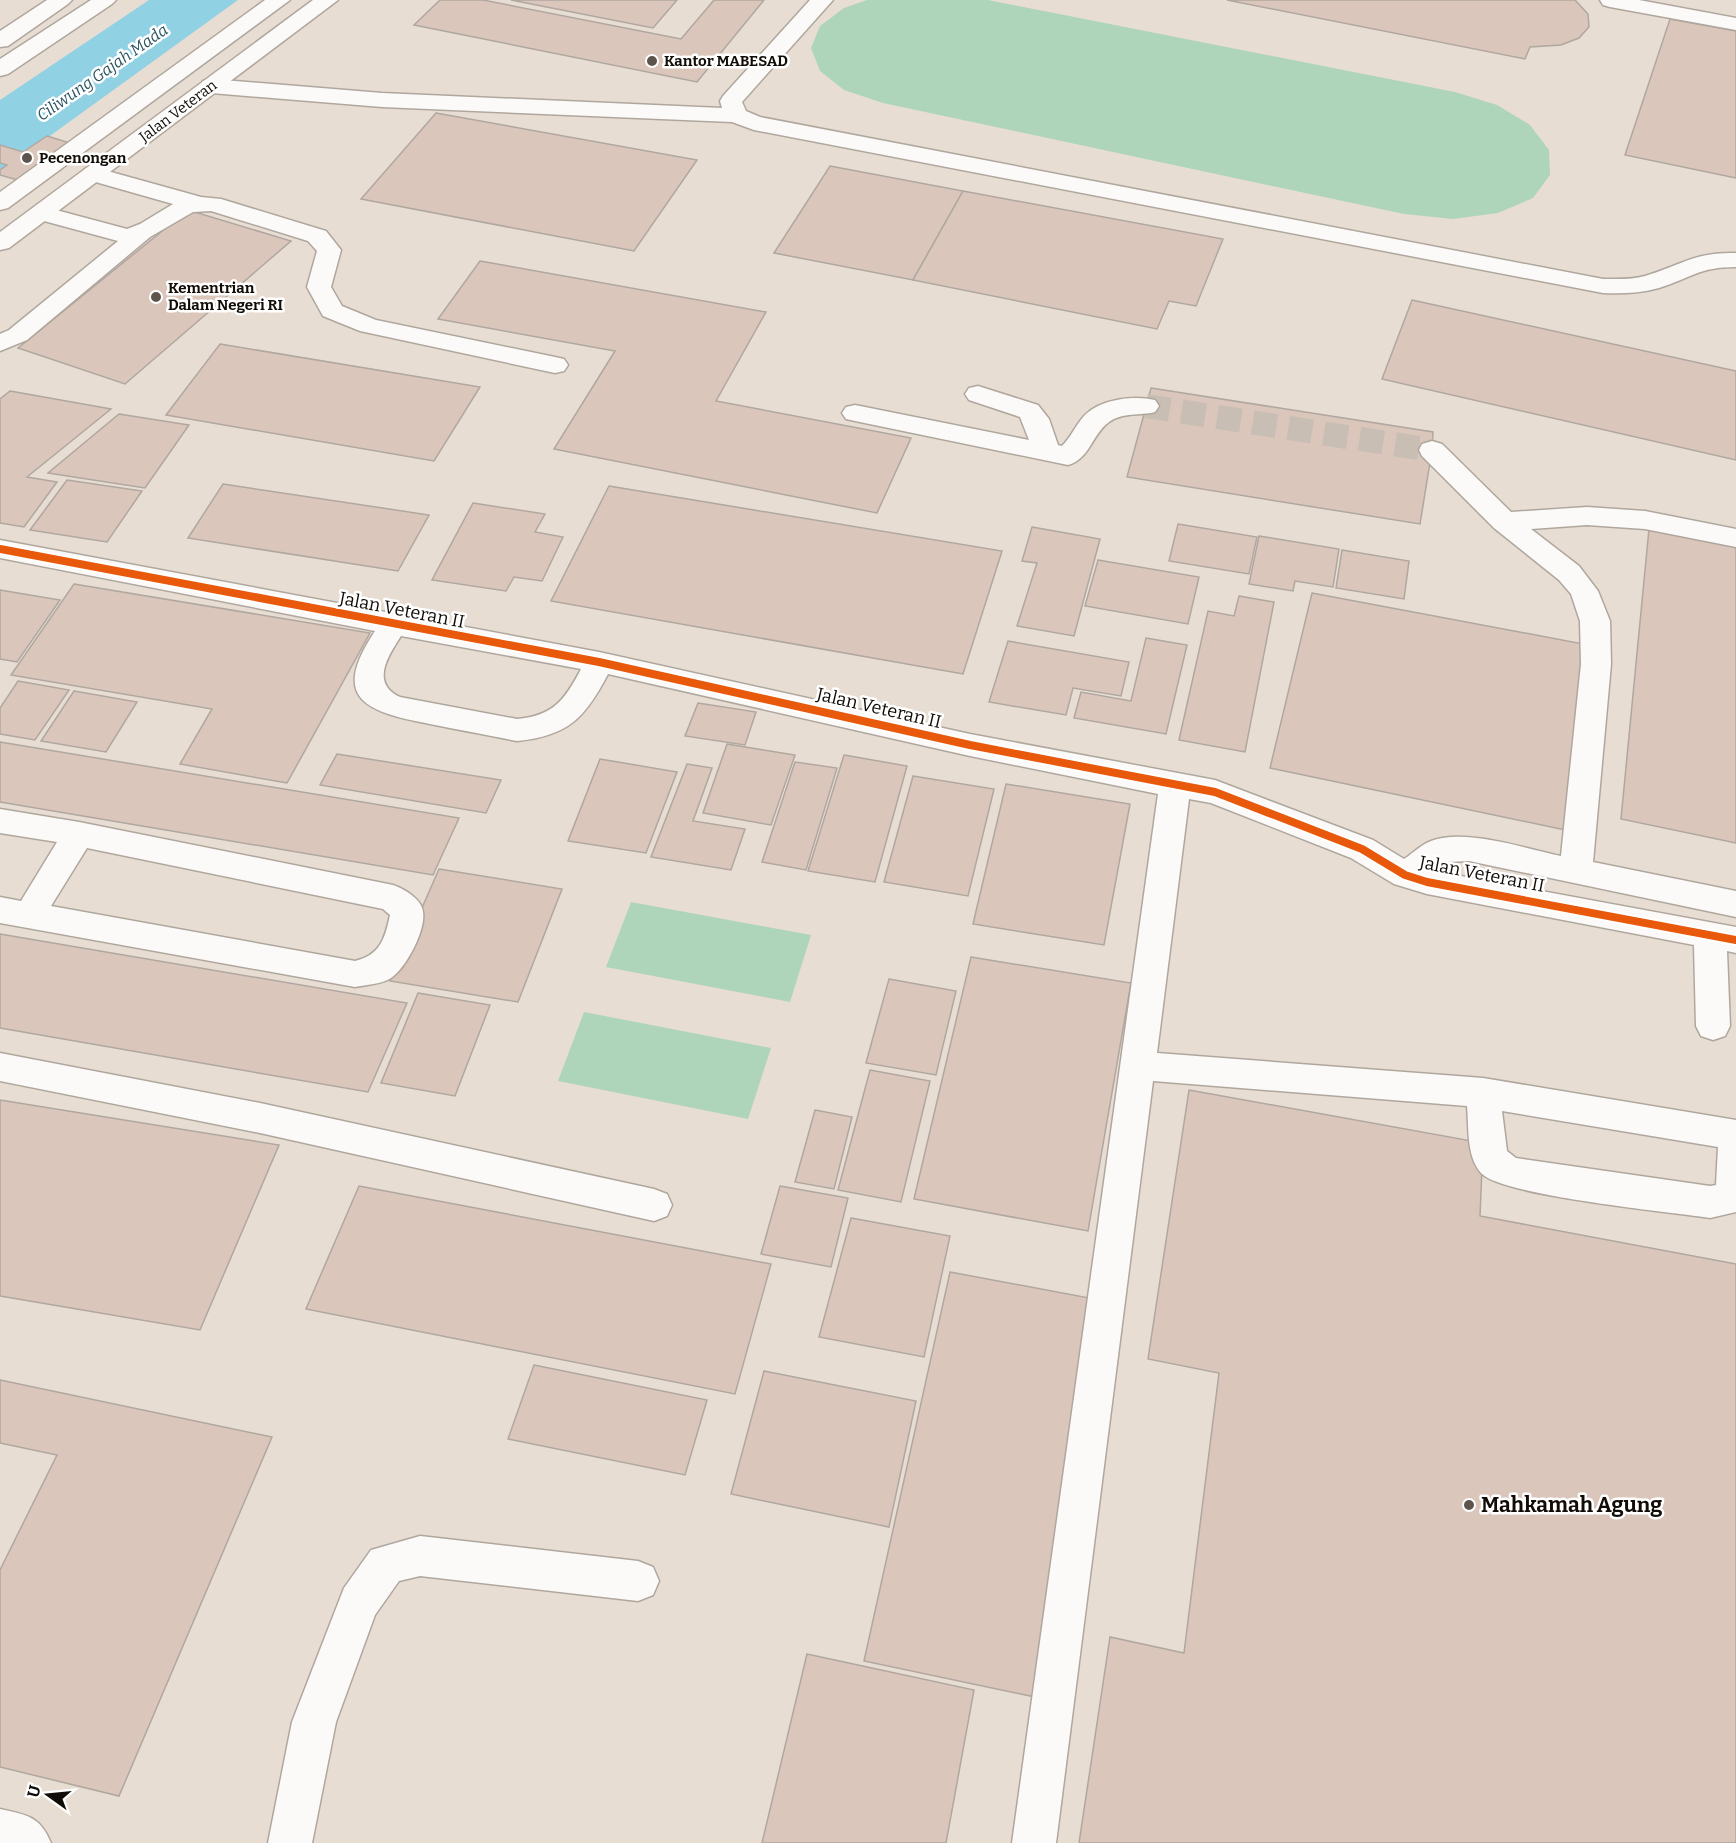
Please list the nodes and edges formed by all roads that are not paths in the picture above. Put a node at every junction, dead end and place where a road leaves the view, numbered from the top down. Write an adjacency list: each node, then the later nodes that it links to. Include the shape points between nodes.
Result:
1 (61, 0): 8 (street)
2 (105, 0): 9 (street)
3 (279, 0): 13 (street)
4 (327, 0): 10 (street, Jalan Veteran)
5 (822, 0): 11 (street, via 731,101)
6 (1610, 1): 7 (street)
7 (1736, 24)
8 (0, 41)
9 (0, 69)
10 (212, 86): 11 (street, via 382,100); 12 (street, Jalan Veteran)
11 (736, 115): 18 (street, via 754,123 1603,285 1653,282 1696,261)
12 (93, 174): 14 (street); 15 (street, Jalan Veteran)
13 (0, 203)
14 (199, 204): 16 (street, via 181,209); 20 (street, via 213,204 317,236 330,250 319,286 332,311 369,326)
15 (41, 213): 16 (street, via 127,236); 17 (street, Jalan Veteran)
16 (140, 235): 19 (street, via 18,335)
17 (0, 243)
18 (1736, 260)
19 (0, 342)
20 (555, 365)
21 (978, 394): 25 (street, via 1029,411 1036,419)
22 (1146, 406): 25 (street, via 1123,407 1097,418 1068,456)
23 (855, 413): 25 (street)
24 (1432, 450): 26 (street)
25 (1047, 453)
26 (1504, 522): 27 (street, via 1587,516 1634,519); 34 (street, via 1569,573 1584,591 1595,621 1596,664)
27 (1736, 538)
28 (0, 549): 29 (street, Jalan Veteran II)
29 (394, 626): 30 (street, Jalan Veteran II); 30 (street, via 373,659 368,676 376,697 393,706 517,730 538,730 567,715)
30 (599, 662): 31 (street, Jalan Veteran II, via 970,745)
31 (1175, 784): 35 (street, Jalan Veteran II, via 1215,792 1362,849); 40 (street)
32 (0, 821): 33 (street)
33 (79, 834): 37 (street); 37 (street, via 393,898 407,912 401,942 380,968 356,974)
34 (1576, 871): 35 (street, via 1456,849 1440,850); 36 (street)
35 (1405, 875): 38 (street, Jalan Veteran II)
36 (1736, 904)
37 (15, 913)
38 (1723, 938): 39 (street)
39 (1713, 1026)
40 (1138, 1066): 42 (street); 50 (street)
41 (0, 1067): 45 (street, via 260,1118)
42 (1483, 1093): 43 (street); 44 (street, via 1492,1163 1527,1176 1710,1203 1727,1199 1734,1190)
43 (1736, 1135)
44 (1736, 1144)
45 (654, 1205)
46 (639, 1581): 49 (street, via 420,1556 386,1563 359,1603 314,1722)
47 (0, 1831): 48 (street, via 21,1836)
48 (29, 1843)
49 (290, 1843)
50 (1034, 1843)

